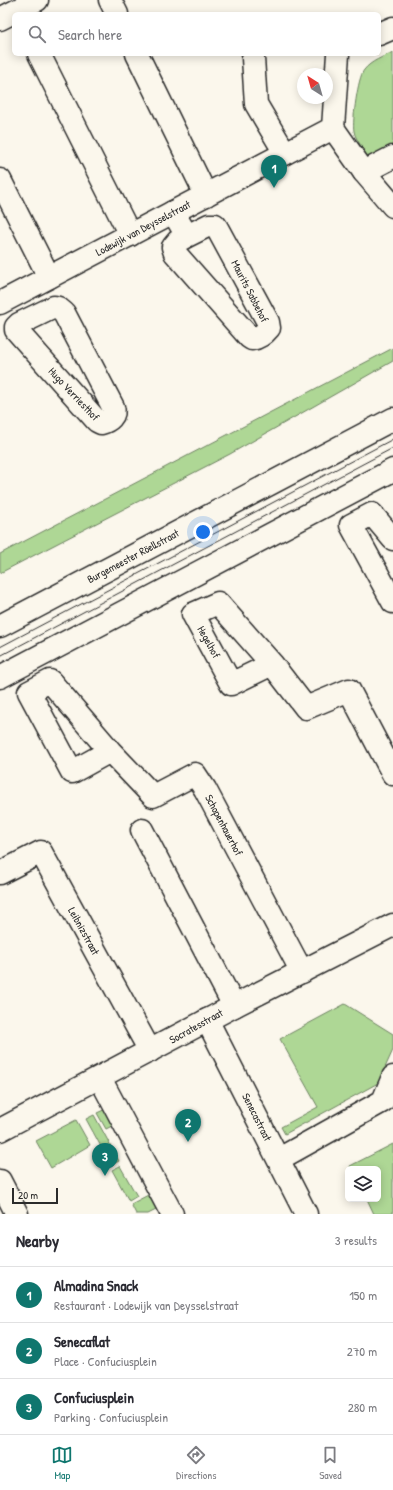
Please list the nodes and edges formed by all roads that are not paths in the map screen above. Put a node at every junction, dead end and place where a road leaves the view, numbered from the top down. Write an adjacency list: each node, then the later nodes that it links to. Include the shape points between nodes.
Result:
1 (37, 0): 3 (street)
2 (110, 0): 4 (street)
3 (12, 11)
4 (116, 12)
5 (393, 28): 6 (street)
6 (381, 33)
7 (40, 56): 19 (street)
8 (137, 56): 16 (street)
9 (338, 56): 11 (street)
10 (252, 58): 12 (street, via 256,104)
11 (333, 128): 12 (street, Lodewijk van Deysselstraat); 14 (street)
12 (285, 153): 16 (street, Lodewijk van Deysselstraat)
13 (393, 157): 14 (street)
14 (364, 172): 17 (street)
15 (0, 180): 21 (street)
16 (206, 195): 18 (street, Lodewijk van Deysselstraat)
17 (393, 206)
18 (173, 212): 19 (street, Lodewijk van Deysselstraat); 20 (street)
19 (130, 235): 21 (street, Lodewijk van Deysselstraat)
20 (187, 236): 20 (street, Maurits Sabbehof, via 174,244 176,253 252,339 266,332 269,328 268,322 215,225 209,225)
21 (49, 277): 22 (street, Lodewijk van Deysselstraat)
22 (20, 293): 23 (street, Lodewijk van Deysselstraat); 24 (street)
23 (0, 303)
24 (33, 317): 24 (street, Hugo Verriesthof, via 54,308 64,313 114,407 115,412 110,419 101,423 97,421 18,333 16,327)
25 (393, 419): 29 (street, Burgemeester Röellstraat)
26 (393, 470): 31 (street)
27 (393, 539): 28 (street, via 372,514 351,525)
28 (393, 602)
29 (0, 626)
30 (272, 664): 33 (street, via 306,708 349,690)
31 (0, 677)
32 (110, 751): 37 (street, Schopenhauerhof, via 153,796 195,774)
33 (393, 774)
34 (142, 830): 38 (street)
35 (0, 874): 40 (street, Leibnizstraat, via 41,852)
36 (393, 925): 37 (street, Socratesstraat)
37 (302, 972): 38 (street, Socratesstraat)
38 (234, 1006): 39 (street, Socratesstraat)
39 (207, 1020): 40 (street, Socratesstraat); 44 (street, Senecastraat)
40 (150, 1051): 42 (street, Socratesstraat)
41 (393, 1077): 44 (street, via 383,1101)
42 (100, 1078): 43 (street, Socratesstraat); 47 (street)
43 (0, 1130)
44 (279, 1159): 48 (street, Senecastraat)
45 (0, 1181): 46 (street)
46 (17, 1214)
47 (172, 1214)
48 (306, 1214)

